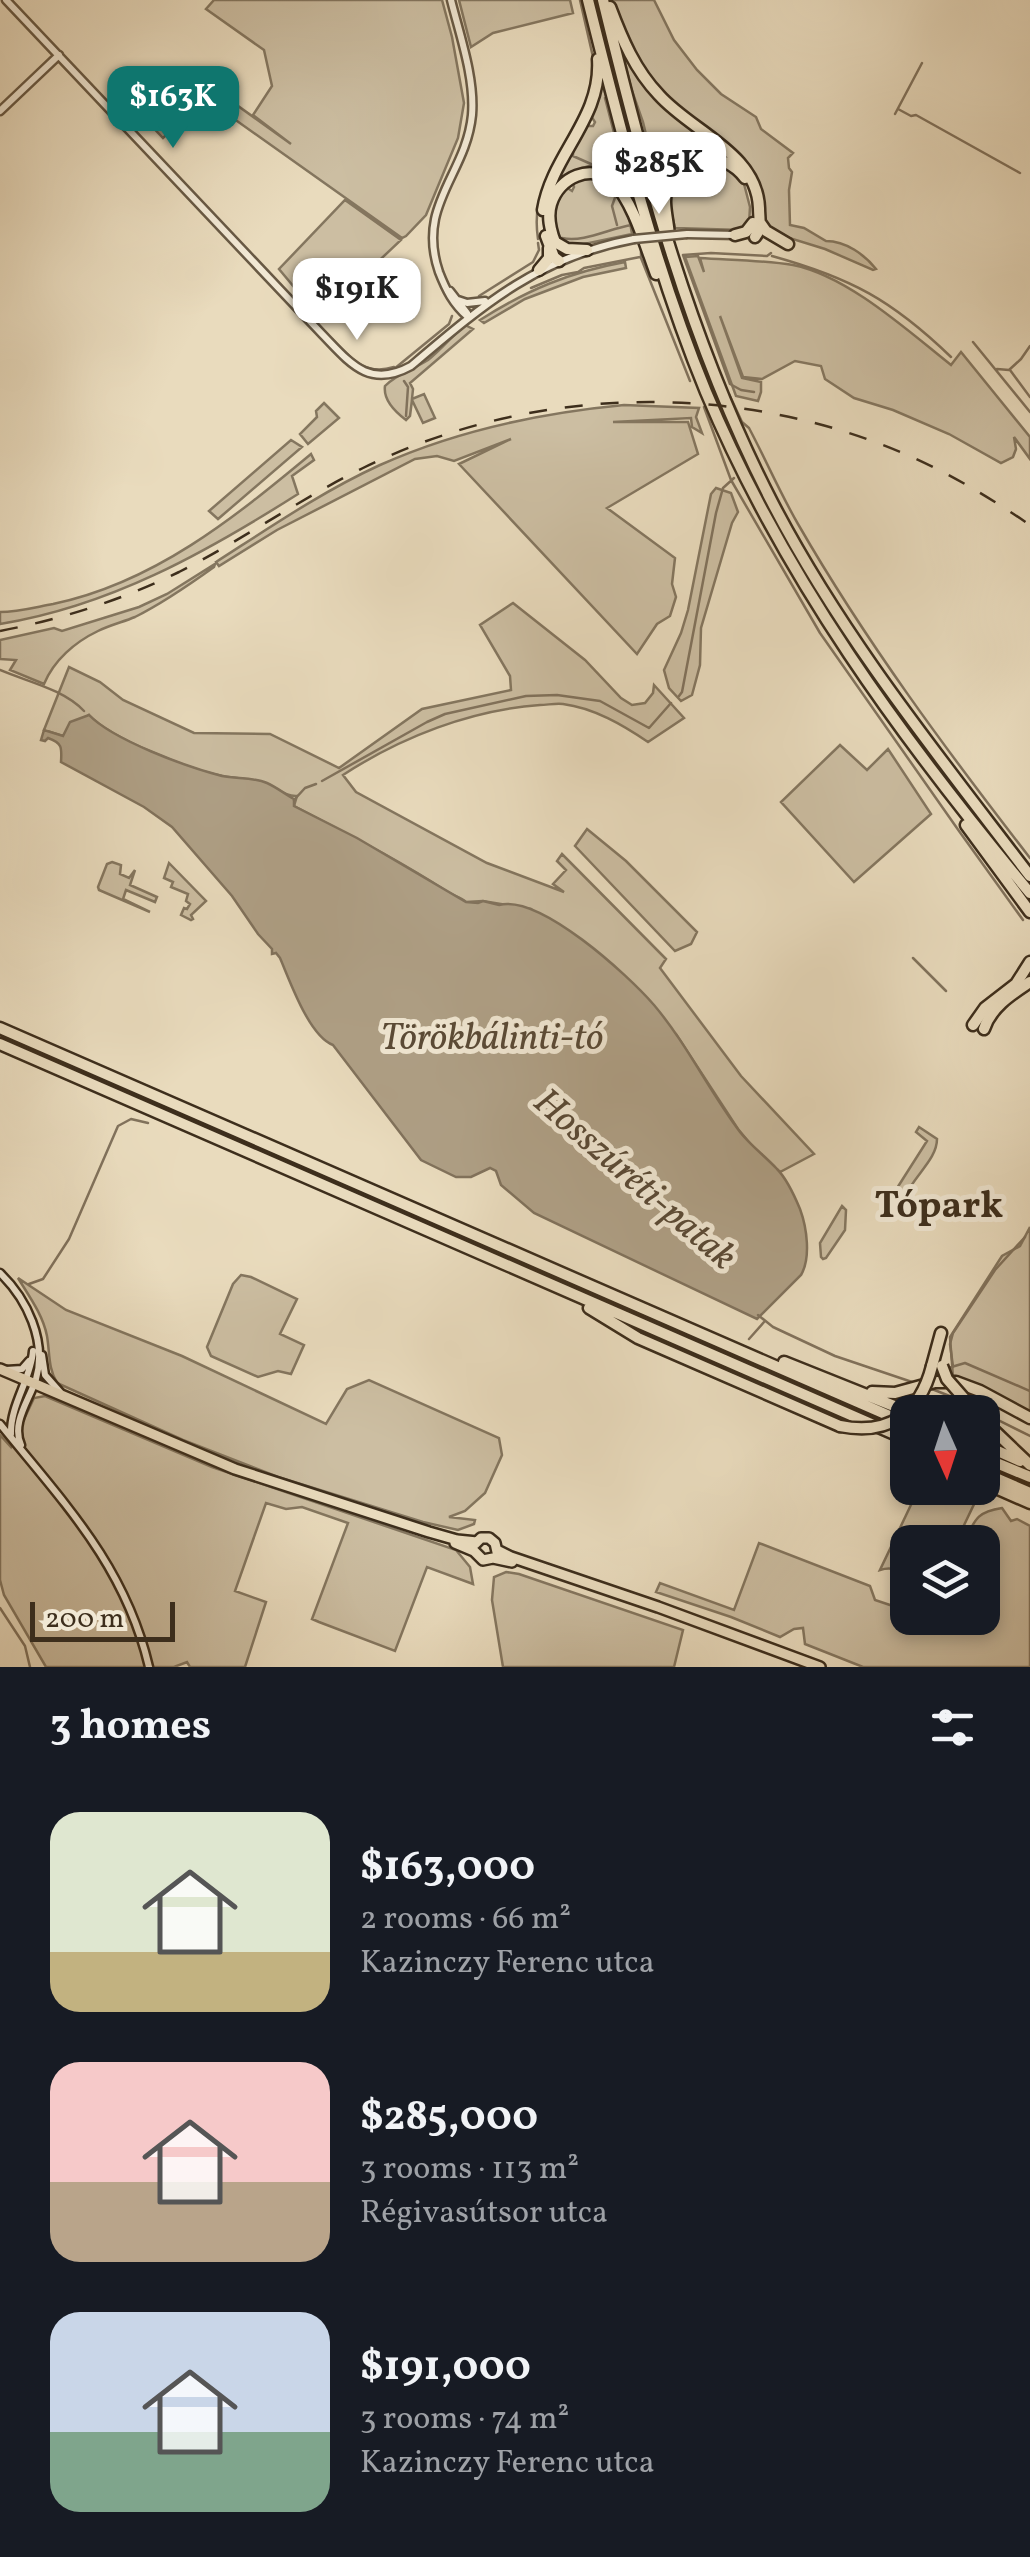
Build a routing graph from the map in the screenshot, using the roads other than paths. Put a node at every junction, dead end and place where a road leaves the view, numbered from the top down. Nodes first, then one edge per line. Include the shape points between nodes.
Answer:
1 (6, 0) edge
2 (451, 0) edge
3 (605, 0) edge
4 (588, 1) edge
5 (59, 56) junction
6 (0, 111) edge
7 (756, 221) junction
8 (735, 235) junction
9 (755, 237) joint
10 (552, 244) junction
11 (788, 244) dead end
12 (587, 250) junction
13 (670, 252) junction
14 (559, 262) junction
15 (538, 270) junction
16 (491, 300) junction
17 (458, 304) junction
18 (675, 310) junction
19 (468, 317) junction
20 (456, 328) junction
21 (921, 758) junction
22 (1030, 876) edge
23 (1030, 893) edge
24 (1030, 912) edge
25 (1030, 962) edge
26 (1030, 982) edge
27 (0, 1028) edge
28 (0, 1044) edge
29 (0, 1273) edge
30 (544, 1283) junction
31 (35, 1330) junction
32 (941, 1333) dead end
33 (703, 1334) junction
34 (33, 1350) junction
35 (937, 1366) junction
36 (2, 1369) edge
37 (30, 1382) junction
38 (842, 1385) junction
39 (50, 1390) junction
40 (961, 1395) edge
41 (66, 1396) junction
42 (28, 1400) junction
43 (890, 1405) edge
44 (890, 1416) edge
45 (1030, 1418) edge
46 (0, 1424) edge
47 (890, 1434) edge
48 (1000, 1436) edge
49 (13, 1440) junction
50 (24, 1451) junction
51 (1000, 1452) edge
52 (1000, 1465) edge
53 (1030, 1465) edge
54 (1030, 1478) edge
55 (1000, 1480) edge
56 (1000, 1490) edge
57 (1030, 1493) edge
58 (1030, 1503) edge
59 (476, 1547) junction
60 (495, 1554) junction
61 (149, 1667) edge
62 (820, 1667) edge

1 - 5 street
2 - 17 street via 472,111 433,227 435,260
3 - 7 highway via 658,95 748,170 758,193
3 - 13 highway
4 - 10 highway via 598,81 546,197 542,218
4 - 18 highway
5 - 6 street
5 - 20 street via 362,371 399,372
7 - 8 highway
7 - 9 highway
7 - 11 highway
7 - 13 highway via 740,172 719,158 695,159 675,172 666,190
8 - 9 street
8 - 12 street, bridge via 634,239
10 - 12 highway
10 - 14 highway
10 - 15 highway
10 - 18 highway via 549,217 558,189 578,174 606,178 624,197
12 - 14 street
13 - 22 highway via 722,396 803,558 908,716
14 - 15 street
15 - 16 street
16 - 17 street
16 - 19 street
17 - 19 street
17 - 20 street
18 - 21 highway via 727,439 777,538
19 - 20 street
21 - 23 highway
21 - 24 highway
25 - 26 highway via 1016,984 985,1008 979,1027
27 - 33 highway
28 - 30 highway
29 - 31 street
30 - 35 highway, bridge via 638,1338 840,1426 870,1429 892,1422 917,1402
30 - 47 highway
31 - 34 street
31 - 37 street via 39,1355
31 - 41 street via 45,1375
32 - 35 highway
33 - 38 highway
33 - 44 highway
34 - 36 street via 22,1369
34 - 37 street
35 - 40 highway, bridge
36 - 37 main road
37 - 39 main road
37 - 42 street
37 - 49 street via 11,1424
38 - 43 highway
38 - 45 highway, bridge via 884,1394 947,1380
39 - 41 main road
39 - 42 street
41 - 59 main road via 236,1469
42 - 50 street via 16,1430
46 - 49 street
48 - 53 highway
49 - 50 street
50 - 61 street via 100,1551
51 - 53 highway
52 - 54 highway
55 - 57 highway
56 - 58 highway
59 - 60 main road via 483,1560
59 - 60 main road via 489,1538
60 - 62 main road

